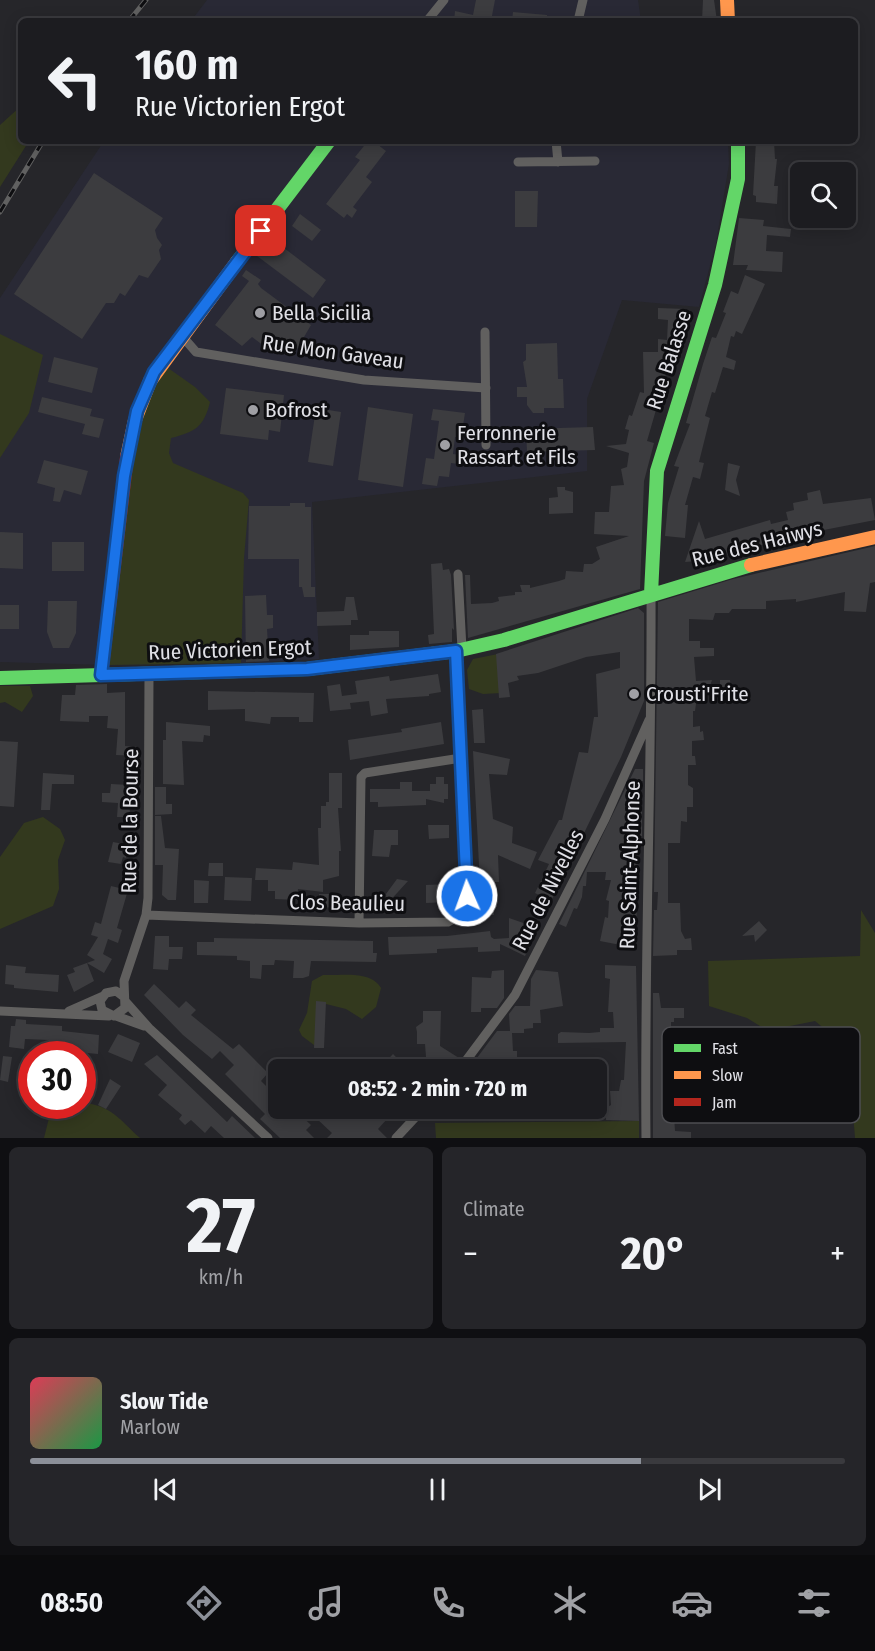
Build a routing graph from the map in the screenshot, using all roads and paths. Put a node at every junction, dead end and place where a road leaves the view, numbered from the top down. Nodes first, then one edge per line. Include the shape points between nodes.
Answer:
1 (444, 0) edge
2 (583, 0) edge
3 (727, 0) edge
4 (429, 18) edge
5 (579, 18) edge
6 (728, 18) edge
7 (327, 144) edge
8 (556, 144) edge
9 (738, 144) edge
10 (595, 161) dead end
11 (518, 162) dead end
12 (558, 162) junction
13 (485, 332) dead end
14 (182, 336) junction
15 (486, 388) junction
16 (486, 445) dead end
17 (875, 537) edge
18 (458, 574) dead end
19 (651, 594) junction
20 (459, 650) junction
21 (101, 675) junction
22 (149, 675) junction
23 (0, 678) edge
24 (651, 715) junction
25 (461, 758) junction
26 (146, 915) junction
27 (359, 922) junction
28 (128, 963) junction
29 (104, 994) junction
30 (124, 999) junction
31 (0, 1011) edge
32 (64, 1013) junction
33 (112, 1016) junction
34 (149, 1028) junction
35 (467, 1059) edge
36 (414, 1119) edge
37 (268, 1138) edge
38 (396, 1138) edge
39 (646, 1138) edge

1 - 4 street
2 - 5 street
3 - 6 street
7 - 14 street
8 - 12 street
9 - 19 street, Rue Balasse via 738,179 715,285 657,471
10 - 12 street
11 - 12 street
13 - 15 street
14 - 15 street, Rue Mon Gaveau via 196,352 407,385
14 - 21 street via 149,382 133,425
15 - 16 street
17 - 19 street, Rue des Haiwys via 777,558
18 - 20 street
19 - 20 street, Rue Victorien Ergot
19 - 24 street, Rue Saint-Alphonse
20 - 22 street, Rue Victorien Ergot via 307,669
20 - 25 street, Clos Beaulieu
21 - 22 street, Rue Victorien Ergot
21 - 23 street, Rue Victorien Ergot
22 - 26 street, Rue de la Bourse
24 - 35 street, Rue de Nivelles via 605,819 515,995
24 - 39 street, Rue Saint-Alphonse via 645,952
25 - 27 street via 365,773 361,777
25 - 27 street, Clos Beaulieu via 467,896 461,915 448,922
26 - 27 street, Clos Beaulieu
26 - 28 street, Rue de la Bourse
28 - 29 street, Rue de la Bourse
28 - 30 street, Rue de la Bourse
29 - 30 street via 116,991
29 - 32 street
29 - 33 street via 100,1006
30 - 33 street via 125,1008
30 - 34 street
31 - 32 street
32 - 33 street
33 - 34 street
34 - 37 street
36 - 38 street

